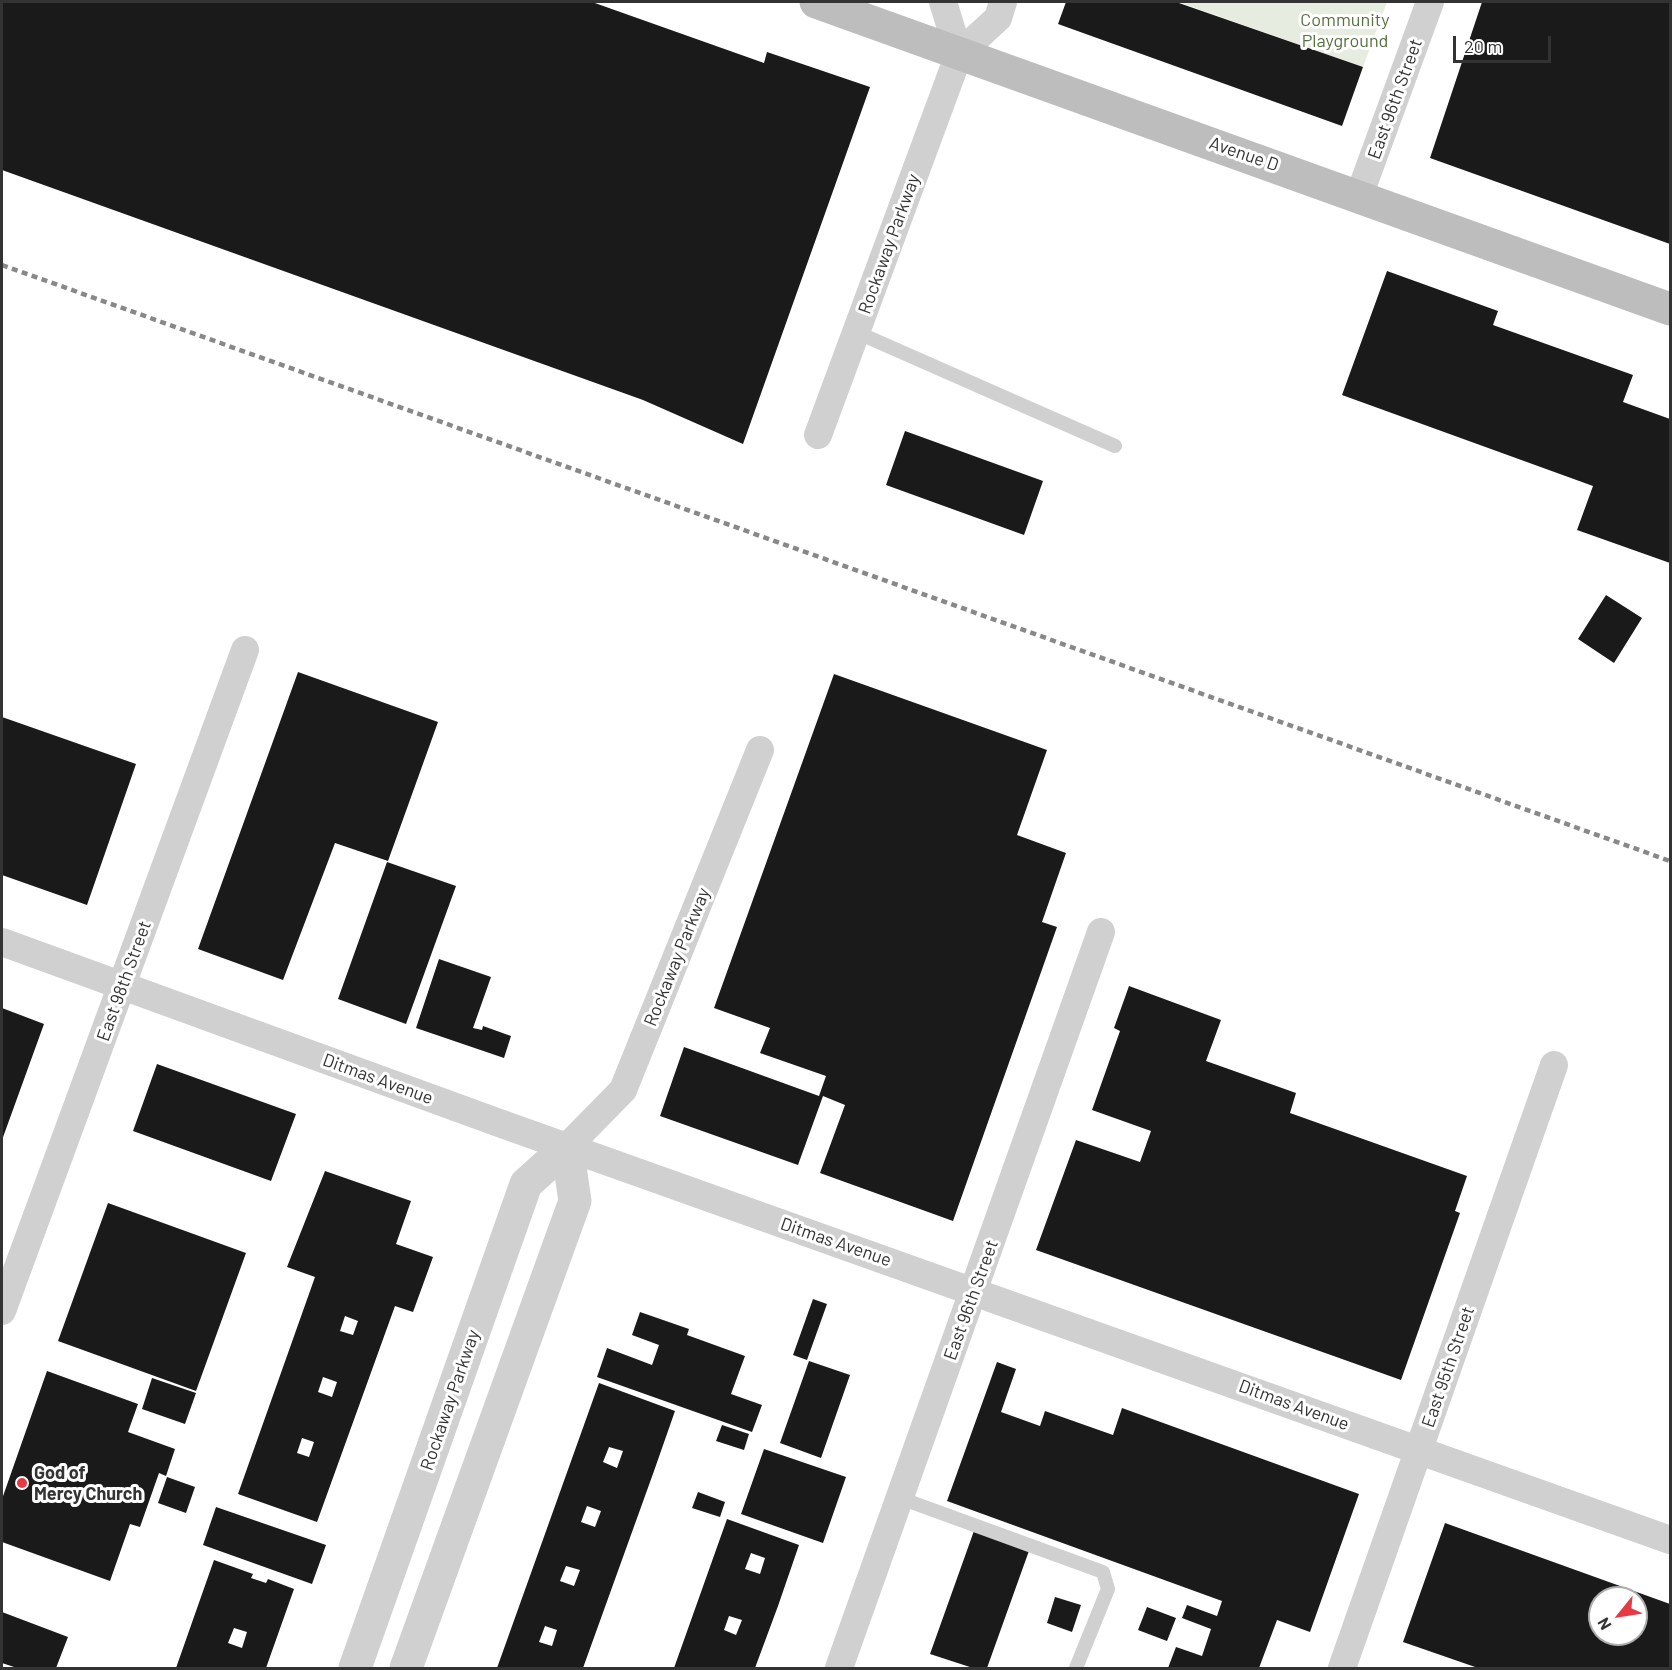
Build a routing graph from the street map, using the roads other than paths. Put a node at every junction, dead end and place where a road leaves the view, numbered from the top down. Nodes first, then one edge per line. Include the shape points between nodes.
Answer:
1 (816, 2) edge
2 (943, 2) edge
3 (1004, 2) edge
4 (1430, 2) edge
5 (959, 54) junction
6 (1359, 196) junction
7 (1671, 309) edge
8 (856, 333) junction
9 (818, 435) dead end
10 (1115, 446) dead end
11 (245, 650) dead end
12 (760, 750) dead end
13 (1101, 932) dead end
14 (2, 942) edge
15 (121, 987) junction
16 (1554, 1065) dead end
17 (567, 1147) junction
18 (974, 1291) junction
19 (2, 1311) edge
20 (1419, 1449) junction
21 (900, 1498) junction
22 (1671, 1539) edge
23 (356, 1668) edge
24 (406, 1668) edge
25 (839, 1668) edge
26 (1076, 1668) edge
27 (1342, 1668) edge

1 - 5 main road, Avenue D
2 - 5 street
3 - 5 street, Rockaway Parkway via 998,18
4 - 6 street, East 96th Street
5 - 6 main road, Avenue D
5 - 8 street, Rockaway Parkway
6 - 7 main road, Avenue D
8 - 9 street, Rockaway Parkway
8 - 10 lane
11 - 15 street, East 98th Street
12 - 17 street, Rockaway Parkway via 623,1090
13 - 18 street, East 96th Street
14 - 15 street, Ditmas Avenue
15 - 17 street, Ditmas Avenue
15 - 19 street, East 98th Street
16 - 20 street, East 95th Street
17 - 18 street, Ditmas Avenue
17 - 23 street, Rockaway Parkway via 526,1184
17 - 24 street via 575,1201
18 - 20 street, Ditmas Avenue
18 - 21 street, East 96th Street
20 - 22 street, Ditmas Avenue
20 - 27 street, East 95th Street
21 - 25 street, East 96th Street
21 - 26 lane via 1103,1572 1108,1588

